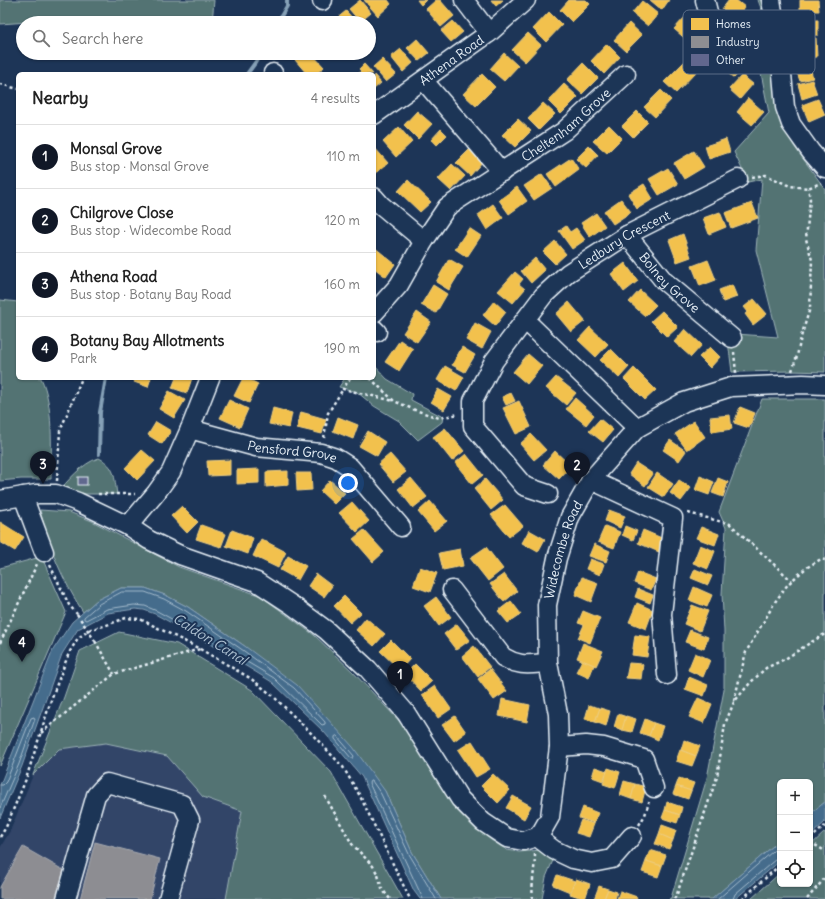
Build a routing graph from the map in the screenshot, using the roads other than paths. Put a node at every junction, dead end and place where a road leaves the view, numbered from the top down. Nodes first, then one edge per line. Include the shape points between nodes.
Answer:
1 (464, 0) edge
2 (526, 0) edge
3 (705, 0) edge
4 (771, 0) edge
5 (708, 10) edge
6 (773, 10) edge
7 (489, 33) junction
8 (782, 74) edge
9 (424, 81) junction
10 (624, 82) dead end
11 (376, 113) edge
12 (825, 168) edge
13 (502, 172) junction
14 (730, 178) road end
15 (376, 205) edge
16 (627, 235) junction
17 (424, 241) junction
18 (376, 311) edge
19 (525, 320) junction
20 (732, 338) road end
21 (209, 380) edge
22 (825, 385) edge
23 (637, 428) junction
24 (190, 429) junction
25 (591, 480) junction
26 (538, 495) dead end
27 (22, 496) junction
28 (0, 500) edge
29 (393, 525) dead end
30 (128, 526) junction
31 (44, 552) road end
32 (460, 594) dead end
33 (548, 663) junction
34 (662, 667) dead end
35 (559, 747) junction
36 (654, 788) road end
37 (632, 836) road end
38 (535, 837) junction
39 (66, 899) edge
40 (168, 899) edge

1 - 7 street
2 - 7 street, Athena Road
3 - 5 street
4 - 6 street
7 - 9 street, Athena Road
8 - 12 street via 785,107 791,124
9 - 11 street, Athena Road
9 - 13 street
10 - 13 street, Cheltenham Grove via 564,131
13 - 17 street, Cheltenham Grove via 447,207
14 - 16 street, Ledbury Crescent
15 - 17 street
16 - 19 street, Ledbury Crescent via 568,273 543,296
16 - 20 street, Bolney Grove via 664,281 723,322
17 - 18 street, Cheltenham Grove via 399,285
19 - 23 street
19 - 26 street, Ledbury Crescent via 494,360 473,401 473,426 524,486
21 - 24 street
22 - 23 street, Widecombe Road via 731,387 684,402
23 - 25 street, Widecombe Road
24 - 29 street, Pensford Grove via 256,447 321,453 336,458 350,467
24 - 30 street via 171,472
25 - 33 street, Widecombe Road via 570,517 557,558 547,605
25 - 34 street via 680,515 662,614
27 - 28 street
27 - 30 street via 56,494
27 - 31 street
30 - 38 street via 180,555 257,582 326,630 368,670 406,713 460,799 483,822 507,838 522,840
32 - 33 street via 503,657 522,664
33 - 35 street, Widecombe Road via 558,714
35 - 36 street via 604,747 648,757
35 - 38 street, Widecombe Road via 550,817
37 - 38 street via 617,863 573,860
39 - 40 street via 96,795 107,783 182,804 190,820

